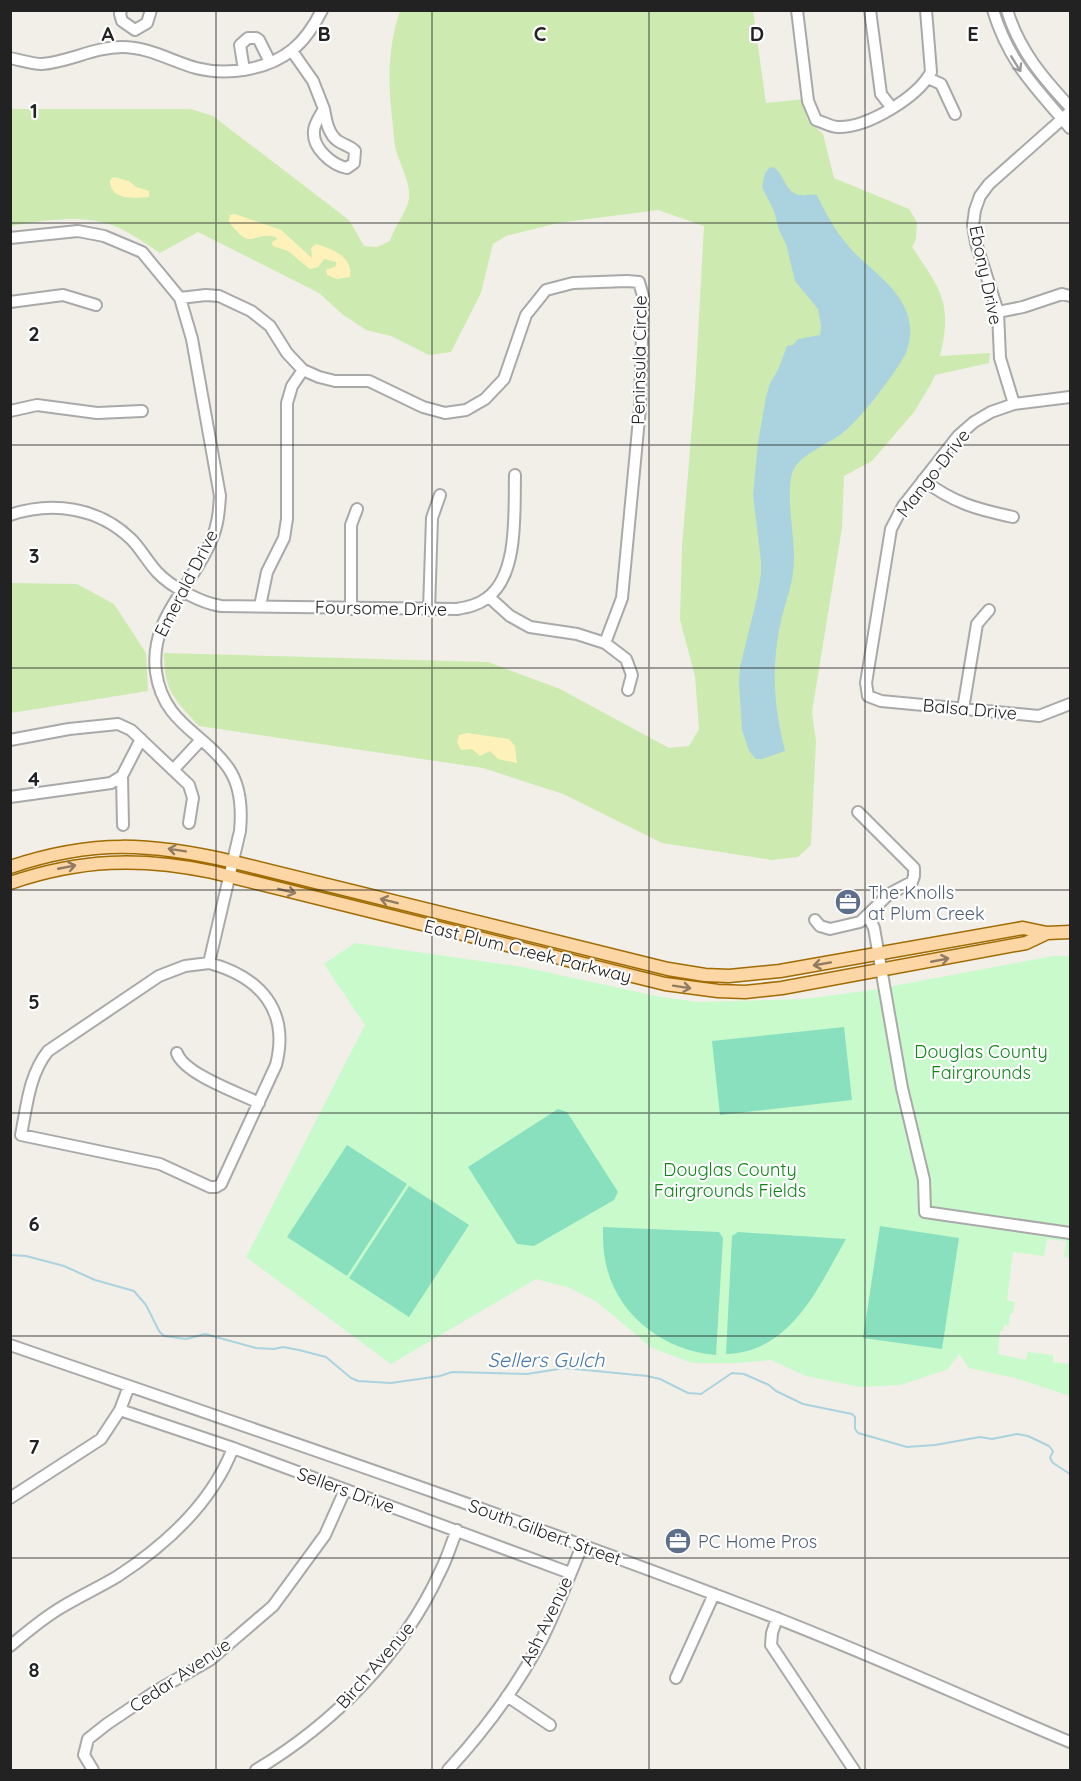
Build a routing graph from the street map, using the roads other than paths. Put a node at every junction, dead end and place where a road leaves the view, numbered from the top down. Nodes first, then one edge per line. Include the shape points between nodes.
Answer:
1 (121, 10) edge
2 (151, 10) edge
3 (322, 10) edge
4 (797, 10) edge
5 (870, 10) edge
6 (926, 10) edge
7 (993, 10) edge
8 (1007, 10) edge
9 (135, 30) junction
10 (136, 48) junction
11 (292, 51) junction
12 (10, 58) edge
13 (270, 62) junction
14 (244, 70) junction
15 (928, 78) junction
16 (1071, 107) edge
17 (892, 108) junction
18 (324, 110) junction
19 (955, 114) dead end
20 (1067, 116) edge
21 (1071, 128) edge
22 (10, 237) edge
23 (1071, 296) edge
24 (180, 298) junction
25 (10, 302) edge
26 (96, 305) dead end
27 (998, 312) junction
28 (303, 370) junction
29 (1071, 397) edge
30 (1014, 404) junction
31 (10, 411) edge
32 (142, 411) dead end
33 (516, 475) dead end
34 (923, 480) junction
35 (440, 495) dead end
36 (357, 509) dead end
37 (10, 515) edge
38 (1013, 518) dead end
39 (183, 590) junction
40 (489, 597) junction
41 (260, 606) junction
42 (351, 609) junction
43 (429, 610) junction
44 (989, 610) dead end
45 (604, 643) junction
46 (628, 690) dead end
47 (868, 696) joint
48 (1071, 704) edge
49 (963, 709) junction
50 (141, 739) junction
51 (10, 740) edge
52 (200, 741) junction
53 (173, 770) junction
54 (122, 777) junction
55 (10, 797) edge
56 (858, 812) dead end
57 (189, 823) dead end
58 (123, 825) dead end
59 (234, 862) junction
60 (10, 867) edge
61 (231, 877) junction
62 (10, 883) edge
63 (868, 916) junction
64 (815, 920) dead end
65 (1071, 932) edge
66 (1047, 933) junction
67 (879, 954) junction
68 (209, 963) junction
69 (882, 970) junction
70 (177, 1053) dead end
71 (259, 1103) junction
72 (16, 1134) edge
73 (1071, 1233) edge
74 (10, 1345) edge
75 (129, 1386) junction
76 (120, 1410) junction
77 (233, 1448) junction
78 (345, 1490) junction
79 (10, 1498) edge
80 (457, 1530) junction
81 (582, 1546) junction
82 (570, 1573) junction
83 (714, 1594) junction
84 (777, 1618) junction
85 (10, 1646) edge
86 (676, 1678) dead end
87 (507, 1696) junction
88 (550, 1725) dead end
89 (1071, 1742) edge
90 (270, 1767) edge
91 (93, 1770) edge
92 (256, 1770) edge
93 (448, 1770) edge
94 (854, 1770) edge

1 - 9 street via 122,21
2 - 9 street via 147,23
3 - 11 street
4 - 17 street via 808,101 816,120 837,127 859,125
5 - 17 street via 881,94
6 - 15 street via 931,72
7 -> 20 street via 1016,63 1041,96
8 - 16 street via 1027,56
9 - 10 street
10 - 12 street via 109,48 41,64
10 - 14 street via 198,68
11 - 13 street
11 - 18 street via 313,81
13 - 14 street
13 - 14 street via 259,40 248,38 240,45
15 - 17 street via 916,92
15 - 19 street via 941,84
18 - 18 street via 314,128 315,141 324,154 347,168 354,163 355,151 332,135
20 - 21 street
20 - 27 street, Ebony Drive via 989,184 975,210 976,243
22 - 24 street, Emerald Drive via 78,231 104,236 142,252
23 - 27 street via 1062,294
24 - 28 street, Peninsula Circle via 219,296 251,311 270,326
24 - 39 street, Emerald Drive via 192,339 220,496 212,539
25 - 26 street via 63,294
27 - 30 street, Ebony Drive via 1000,358
28 - 41 street via 287,403 284,538 267,572
28 - 45 street, Peninsula Circle via 335,381 369,381 423,407 446,413 466,410 485,399 504,379 526,315 546,290 573,282 639,282 643,296 640,408 622,598
29 - 30 street, Mango Drive
30 - 34 street, Mango Drive via 974,422
31 - 32 street via 37,405 110,414
33 - 40 street via 507,571
34 - 38 street via 967,506
34 - 47 street, Mango Drive via 891,530 866,683
35 - 43 street via 432,518
36 - 42 street via 351,525
37 - 39 street, Foursome Drive via 49,507 94,515 120,530 158,574
39 - 41 street, Foursome Drive via 221,606
39 - 52 street, Emerald Drive via 154,646 156,674 176,718
40 - 43 street, Foursome Drive via 457,609
40 - 45 street via 530,627 577,634
41 - 42 street, Foursome Drive
42 - 43 street, Foursome Drive
44 - 49 street via 977,624
45 - 46 street via 626,659 632,675
47 - 49 street, Balsa Drive via 881,701
48 - 49 street, Balsa Drive via 1039,716
50 - 51 street via 118,724
50 - 53 street
50 - 54 street
52 - 53 street
52 - 59 street, Emerald Drive via 230,770 239,795 242,814
53 - 57 street via 189,785 193,798
54 - 55 street via 111,783
54 - 58 street
56 - 63 street via 914,868 912,882 889,894
59 -> 60 main road, East Plum Creek Parkway via 176,850 120,846 68,851
59 - 61 street, Emerald Drive
67 -> 59 main road, East Plum Creek Parkway via 753,974 687,972
62 -> 61 main road, East Plum Creek Parkway via 70,866 120,862 173,865
61 - 68 street, Emerald Drive
61 -> 69 main road, East Plum Creek Parkway via 685,988 753,991
63 - 64 street via 860,922 830,929
63 - 67 street
65 - 66 main road, East Plum Creek Parkway
66 - 67 main road, East Plum Creek Parkway via 1023,928
69 -> 66 main road, East Plum Creek Parkway via 1026,943
67 - 69 street
68 - 71 street via 254,983 278,1024 280,1051
68 - 72 street via 185,966 159,976 48,1051 32,1080
69 - 73 street via 902,1088 922,1173 926,1212
70 - 71 street via 194,1071
71 - 72 street via 221,1184 216,1187 160,1164
74 - 75 street, South Gilbert Street
75 - 76 street
75 - 81 street, South Gilbert Street
76 - 77 street, Sellers Drive
76 - 79 street via 101,1439
77 - 78 street, Sellers Drive
77 - 85 street via 225,1470 192,1515 167,1540 118,1575 61,1607
78 - 80 street, Sellers Drive
78 - 91 street, Cedar Avenue via 324,1535 273,1606 210,1660 156,1691 88,1739 84,1755
80 - 82 street, Sellers Drive
80 - 90 street, Birch Avenue via 440,1572 393,1650 354,1693
81 - 82 street, Ash Avenue
81 - 83 street, South Gilbert Street
82 - 87 street, Ash Avenue via 541,1640
83 - 84 street, South Gilbert Street
83 - 86 street
84 - 89 street, South Gilbert Street
84 - 94 street via 771,1645
87 - 88 street
87 - 93 street, Ash Avenue via 477,1739
90 - 92 street, Birch Avenue

